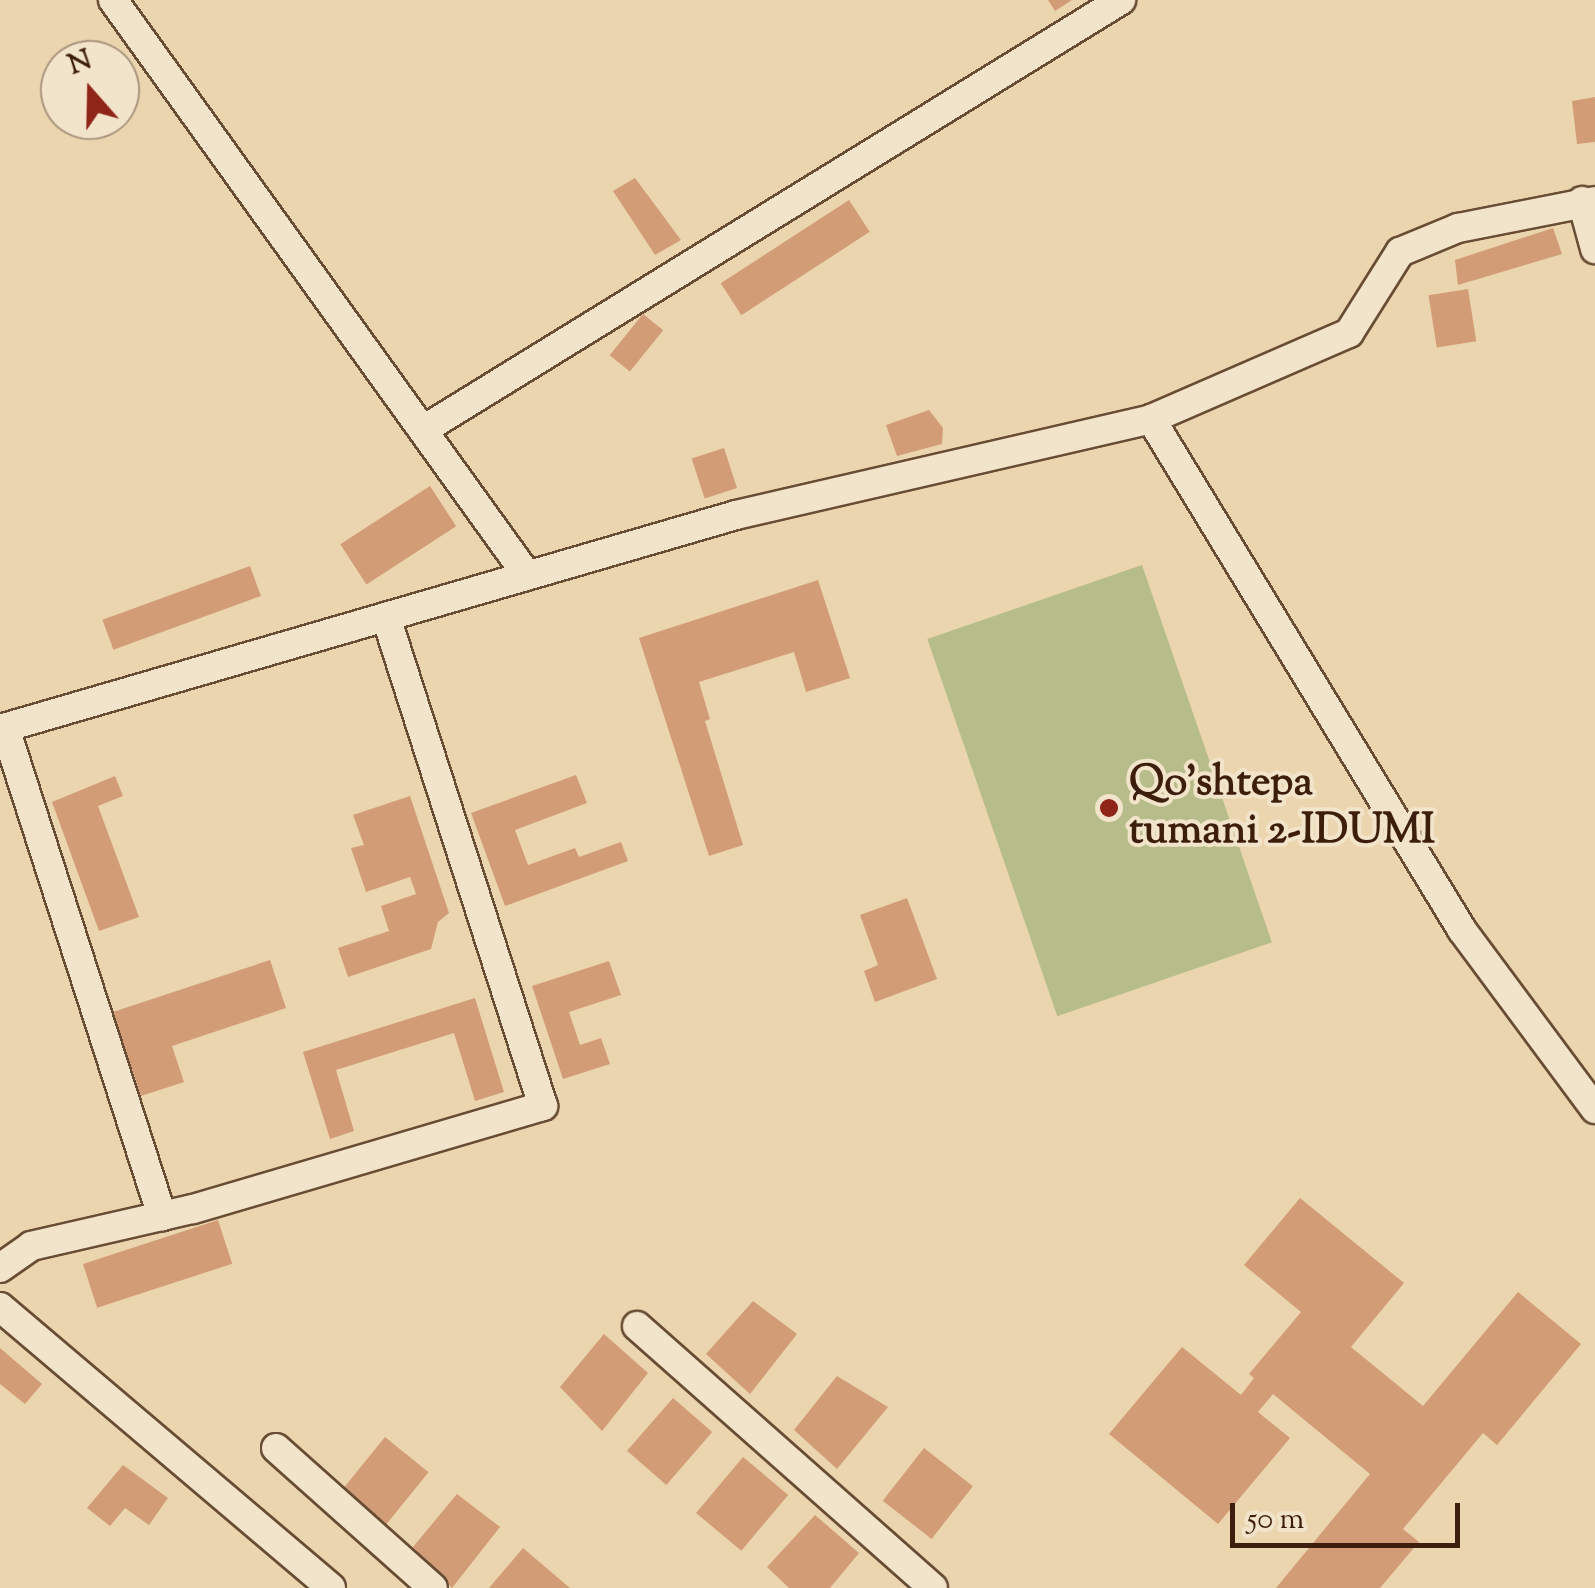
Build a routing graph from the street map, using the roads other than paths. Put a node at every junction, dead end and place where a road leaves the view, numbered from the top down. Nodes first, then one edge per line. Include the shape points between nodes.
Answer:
1 (113, 0) edge
2 (1122, 0) edge
3 (1588, 201) edge
4 (1595, 249) edge
5 (1151, 420) junction
6 (423, 430) junction
7 (527, 576) junction
8 (386, 616) junction
9 (3, 729) edge
10 (1595, 1109) edge
11 (162, 1216) junction
12 (0, 1268) edge
13 (0, 1306) edge
14 (638, 1326) dead end
15 (276, 1448) dead end
16 (331, 1588) edge
17 (434, 1588) edge
18 (934, 1588) edge

1 - 6 street
2 - 6 street
3 - 4 street
3 - 5 street via 1458,228 1400,252 1349,333
5 - 7 street via 736,515
5 - 10 street via 1462,930
6 - 7 street
7 - 8 street
8 - 9 street
8 - 11 street via 543,1106
9 - 11 street
11 - 12 street via 31,1246
13 - 16 street
14 - 18 street
15 - 17 street

